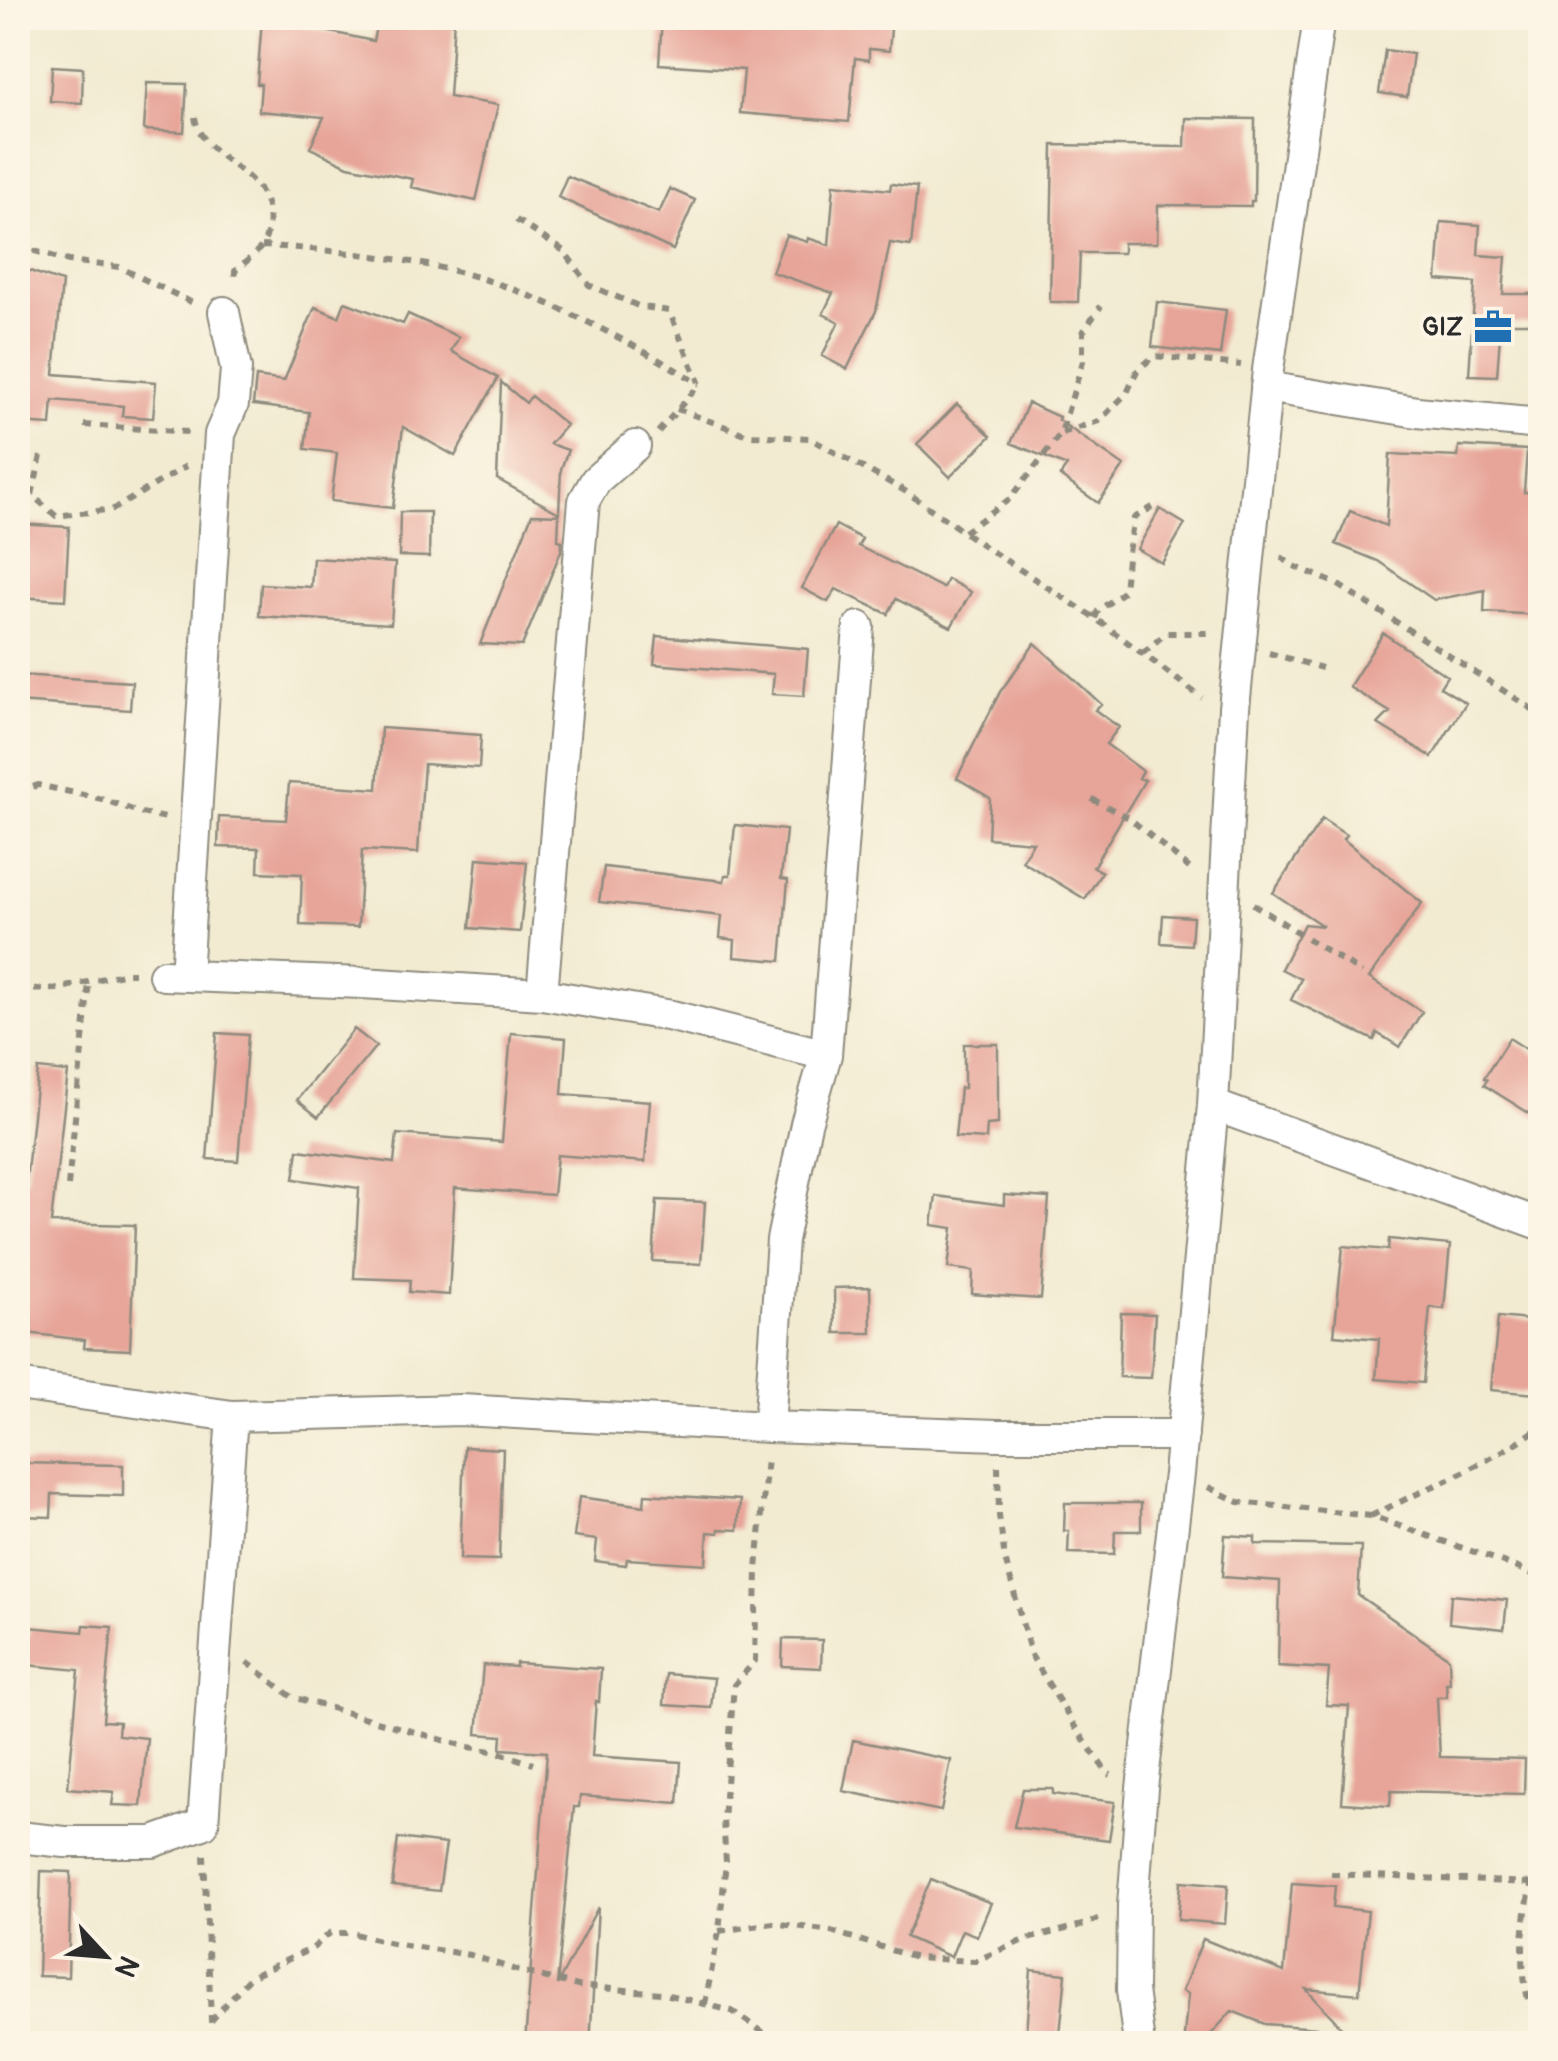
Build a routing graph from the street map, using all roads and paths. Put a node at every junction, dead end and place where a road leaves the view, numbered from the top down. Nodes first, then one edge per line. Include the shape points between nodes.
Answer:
1 (1318, 18) edge
2 (194, 117) dead end
3 (516, 220) dead end
4 (18, 246) edge
5 (262, 246) junction
6 (1101, 306) dead end
7 (224, 312) junction
8 (1267, 378) junction
9 (700, 384) junction
10 (677, 409) junction
11 (84, 424) dead end
12 (1540, 424) edge
13 (1061, 433) junction
14 (220, 438) junction
15 (635, 446) joint
16 (41, 456) dead end
17 (1156, 504) dead end
18 (964, 532) junction
19 (1251, 536) junction
20 (1095, 618) junction
21 (859, 627) dead end
22 (1540, 714) edge
23 (1233, 721) junction
24 (18, 792) edge
25 (196, 816) junction
26 (175, 975) junction
27 (88, 982) junction
28 (18, 990) edge
29 (542, 994) junction
30 (826, 1055) junction
31 (1214, 1105) junction
32 (68, 1186) dead end
33 (1540, 1224) edge
34 (18, 1385) edge
35 (232, 1416) junction
36 (770, 1427) junction
37 (1540, 1427) edge
38 (998, 1435) junction
39 (1182, 1436) junction
40 (1179, 1474) junction
41 (1370, 1516) junction
42 (1540, 1577) edge
43 (218, 1620) junction
44 (533, 1764) dead end
45 (1142, 1788) junction
46 (203, 1824) junction
47 (18, 1837) edge
48 (1540, 1849) edge
49 (1331, 1874) dead end
50 (1530, 1887) junction
51 (1133, 1905) junction
52 (720, 1931) junction
53 (705, 2004) junction
54 (212, 2021) junction
55 (1540, 2026) edge
56 (212, 2044) edge
57 (780, 2044) edge
58 (1139, 2044) edge

1 - 8 street
2 - 5 path via 219,156 257,186 268,211
3 - 9 path via 564,251 589,285 669,311
4 - 7 path via 119,267 206,310
5 - 7 path via 235,271 234,300
5 - 9 path via 474,276 550,306
6 - 13 path via 1083,332 1083,362
7 - 14 street via 236,370
8 - 12 street via 1416,412
8 - 13 path via 1224,363 1154,356 1099,421
8 - 19 street
9 - 10 path
10 - 15 path
10 - 18 path via 748,435 809,438
11 - 14 path
13 - 18 path via 1010,498
14 - 16 path via 114,509 56,516 32,494
14 - 25 street
15 - 29 street via 596,480 584,501
17 - 20 path via 1134,518 1124,591
18 - 20 path
19 - 22 path
19 - 23 street
20 - 23 path
21 - 30 street
23 - 31 street
24 - 25 path via 38,785 166,818
25 - 26 street
26 - 27 path via 126,973
26 - 29 street
27 - 28 path
27 - 32 path
29 - 30 street via 672,1016
30 - 36 street via 782,1240
31 - 33 street
31 - 39 street
34 - 35 street
35 - 36 street via 461,1410
35 - 43 street
36 - 38 street
36 - 52 path via 755,1661 734,1686
37 - 41 path via 1455,1478
38 - 39 street
38 - 45 path via 1005,1559 1031,1655 1107,1773
39 - 40 street
40 - 41 path via 1240,1502
40 - 45 street
41 - 42 path
43 - 44 path via 248,1664 292,1697
43 - 46 street
45 - 51 street
46 - 47 street via 153,1842
46 - 54 path
48 - 50 path
49 - 50 path
50 - 55 path via 1522,1942 1526,1993
51 - 52 path via 976,1960 916,1958 832,1931 774,1922
51 - 58 street
52 - 53 path
53 - 54 path via 578,1986 470,1955 330,1933 250,1977
53 - 57 path via 732,2011
54 - 56 path

